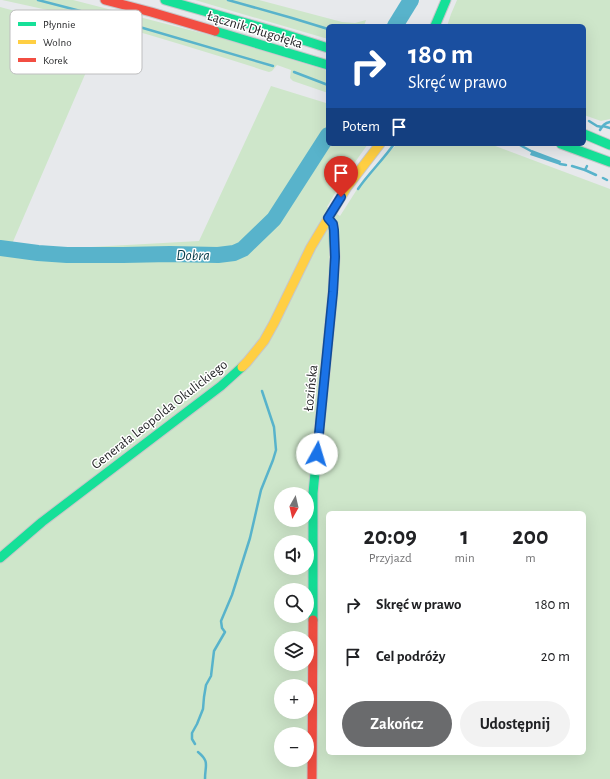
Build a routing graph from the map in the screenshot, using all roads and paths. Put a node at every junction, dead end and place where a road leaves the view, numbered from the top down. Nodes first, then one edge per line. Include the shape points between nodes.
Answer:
1 (105, 0) edge
2 (165, 0) edge
3 (446, 0) edge
4 (436, 24) edge
5 (326, 47) edge
6 (326, 65) edge
7 (586, 135) edge
8 (610, 145) edge
9 (378, 146) edge
10 (566, 146) edge
11 (610, 162) edge
12 (328, 218) junction
13 (0, 558) edge
14 (312, 779) edge

1 - 6 street, Łącznik Długołęka
2 - 5 street, Łącznik Długołęka
3 - 4 street
7 - 8 street
9 - 12 street, Generała Leopolda Okulickiego via 347,187
10 - 11 street
12 - 13 street, Generała Leopolda Okulickiego via 264,341 247,362 221,386 42,522
12 - 14 street, Łozińska via 333,224 335,257 313,493

